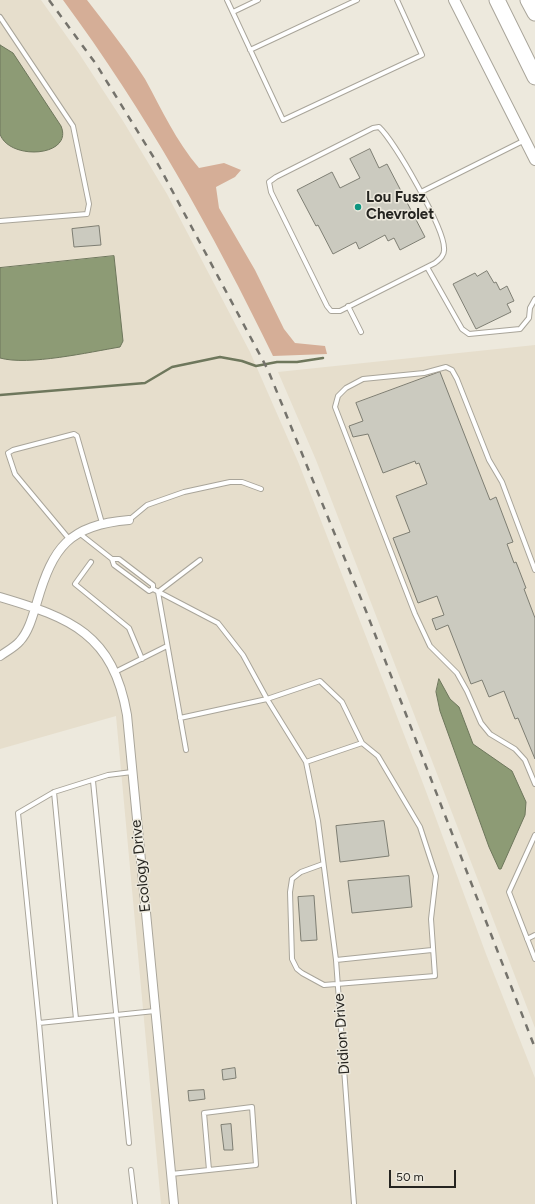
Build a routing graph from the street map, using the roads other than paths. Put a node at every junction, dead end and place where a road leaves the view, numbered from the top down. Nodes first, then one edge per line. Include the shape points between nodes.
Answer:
1 (227, 0) edge
2 (258, 0) edge
3 (357, 0) edge
4 (397, 0) edge
5 (454, 0) edge
6 (497, 0) edge
7 (528, 0) edge
8 (233, 12) junction
9 (535, 13) edge
10 (0, 17) edge
11 (250, 50) junction
12 (535, 77) edge
13 (525, 140) junction
14 (535, 160) edge
15 (421, 192) junction
16 (0, 221) edge
17 (427, 267) junction
18 (535, 299) edge
19 (348, 306) junction
20 (361, 332) dead end
21 (261, 489) dead end
22 (129, 520) joint
23 (102, 523) junction
24 (79, 532) junction
25 (70, 540) junction
26 (112, 559) junction
27 (200, 560) dead end
28 (92, 562) dead end
29 (535, 570) edge
30 (153, 590) junction
31 (158, 592) junction
32 (0, 597) edge
33 (36, 607) junction
34 (168, 646) junction
35 (0, 656) edge
36 (142, 658) junction
37 (115, 672) junction
38 (266, 699) junction
39 (180, 718) junction
40 (362, 743) junction
41 (186, 750) dead end
42 (306, 762) junction
43 (132, 772) junction
44 (92, 780) junction
45 (535, 784) edge
46 (54, 792) junction
47 (535, 835) edge
48 (323, 864) junction
49 (535, 936) edge
50 (527, 938) junction
51 (432, 950) junction
52 (535, 959) edge
53 (336, 960) junction
54 (338, 985) junction
55 (155, 1011) junction
56 (116, 1015) junction
57 (76, 1019) junction
58 (39, 1023) junction
59 (129, 1143) dead end
60 (132, 1170) dead end
61 (209, 1170) junction
62 (171, 1174) junction
63 (55, 1204) edge
64 (135, 1204) edge
65 (174, 1204) edge
66 (354, 1204) edge

1 - 8 lane
2 - 8 lane
3 - 11 lane
4 - 11 lane via 422,55 282,120
5 - 13 street
6 - 12 highway
7 - 9 highway
8 - 11 lane
10 - 16 lane via 73,126 89,204 86,214
13 - 14 street
13 - 15 lane
15 - 17 lane via 443,237 445,250 442,258
15 - 19 lane via 388,136 379,127 269,182 270,192 327,306 332,311
17 - 18 lane via 462,329 470,334 520,329 529,318 530,308
17 - 19 lane
19 - 20 lane
21 - 22 lane via 242,482 230,482 191,490 147,505
22 - 23 street
23 - 24 street
23 - 25 lane via 78,436 74,434 12,450 8,453 15,474
24 - 25 street
24 - 26 lane
25 - 33 street via 57,553 47,570
26 - 30 lane via 114,565 149,591
26 - 30 lane via 119,559 153,585
27 - 31 lane
28 - 36 lane via 75,584 129,628
29 - 45 lane via 502,482 489,460 452,370 446,367 424,373 363,380 346,388 338,396 335,407 415,614 430,646 457,673 480,722 490,734 515,749 525,760
30 - 31 lane
31 - 34 lane
31 - 38 lane via 218,622 244,655
32 - 33 street, Ecology Drive
33 - 35 street via 20,642
33 - 37 street, Ecology Drive via 56,615 84,632 107,657
34 - 36 lane
34 - 39 lane
36 - 37 lane
37 - 43 street, Ecology Drive via 127,715
38 - 39 lane
38 - 40 lane via 320,681 342,702
38 - 42 lane
39 - 41 lane
40 - 42 lane
40 - 51 lane via 378,756 420,827 436,876 431,919
42 - 48 lane, Didion Drive
43 - 44 lane
43 - 55 street, Ecology Drive
44 - 46 lane
44 - 56 lane
46 - 57 lane
46 - 58 lane via 18,814
47 - 50 lane via 509,892
48 - 53 lane, Didion Drive
48 - 54 lane via 301,872 292,879 292,959 302,973 324,985
49 - 50 lane
50 - 52 lane
51 - 53 lane
51 - 54 lane via 435,976
53 - 54 lane, Didion Drive
54 - 66 lane, Didion Drive
55 - 56 lane
55 - 62 street, Ecology Drive
56 - 57 lane
56 - 59 lane
57 - 58 lane
58 - 63 lane
60 - 64 lane
61 - 61 lane via 256,1165 252,1107 204,1113
61 - 62 lane
62 - 65 street, Ecology Drive

